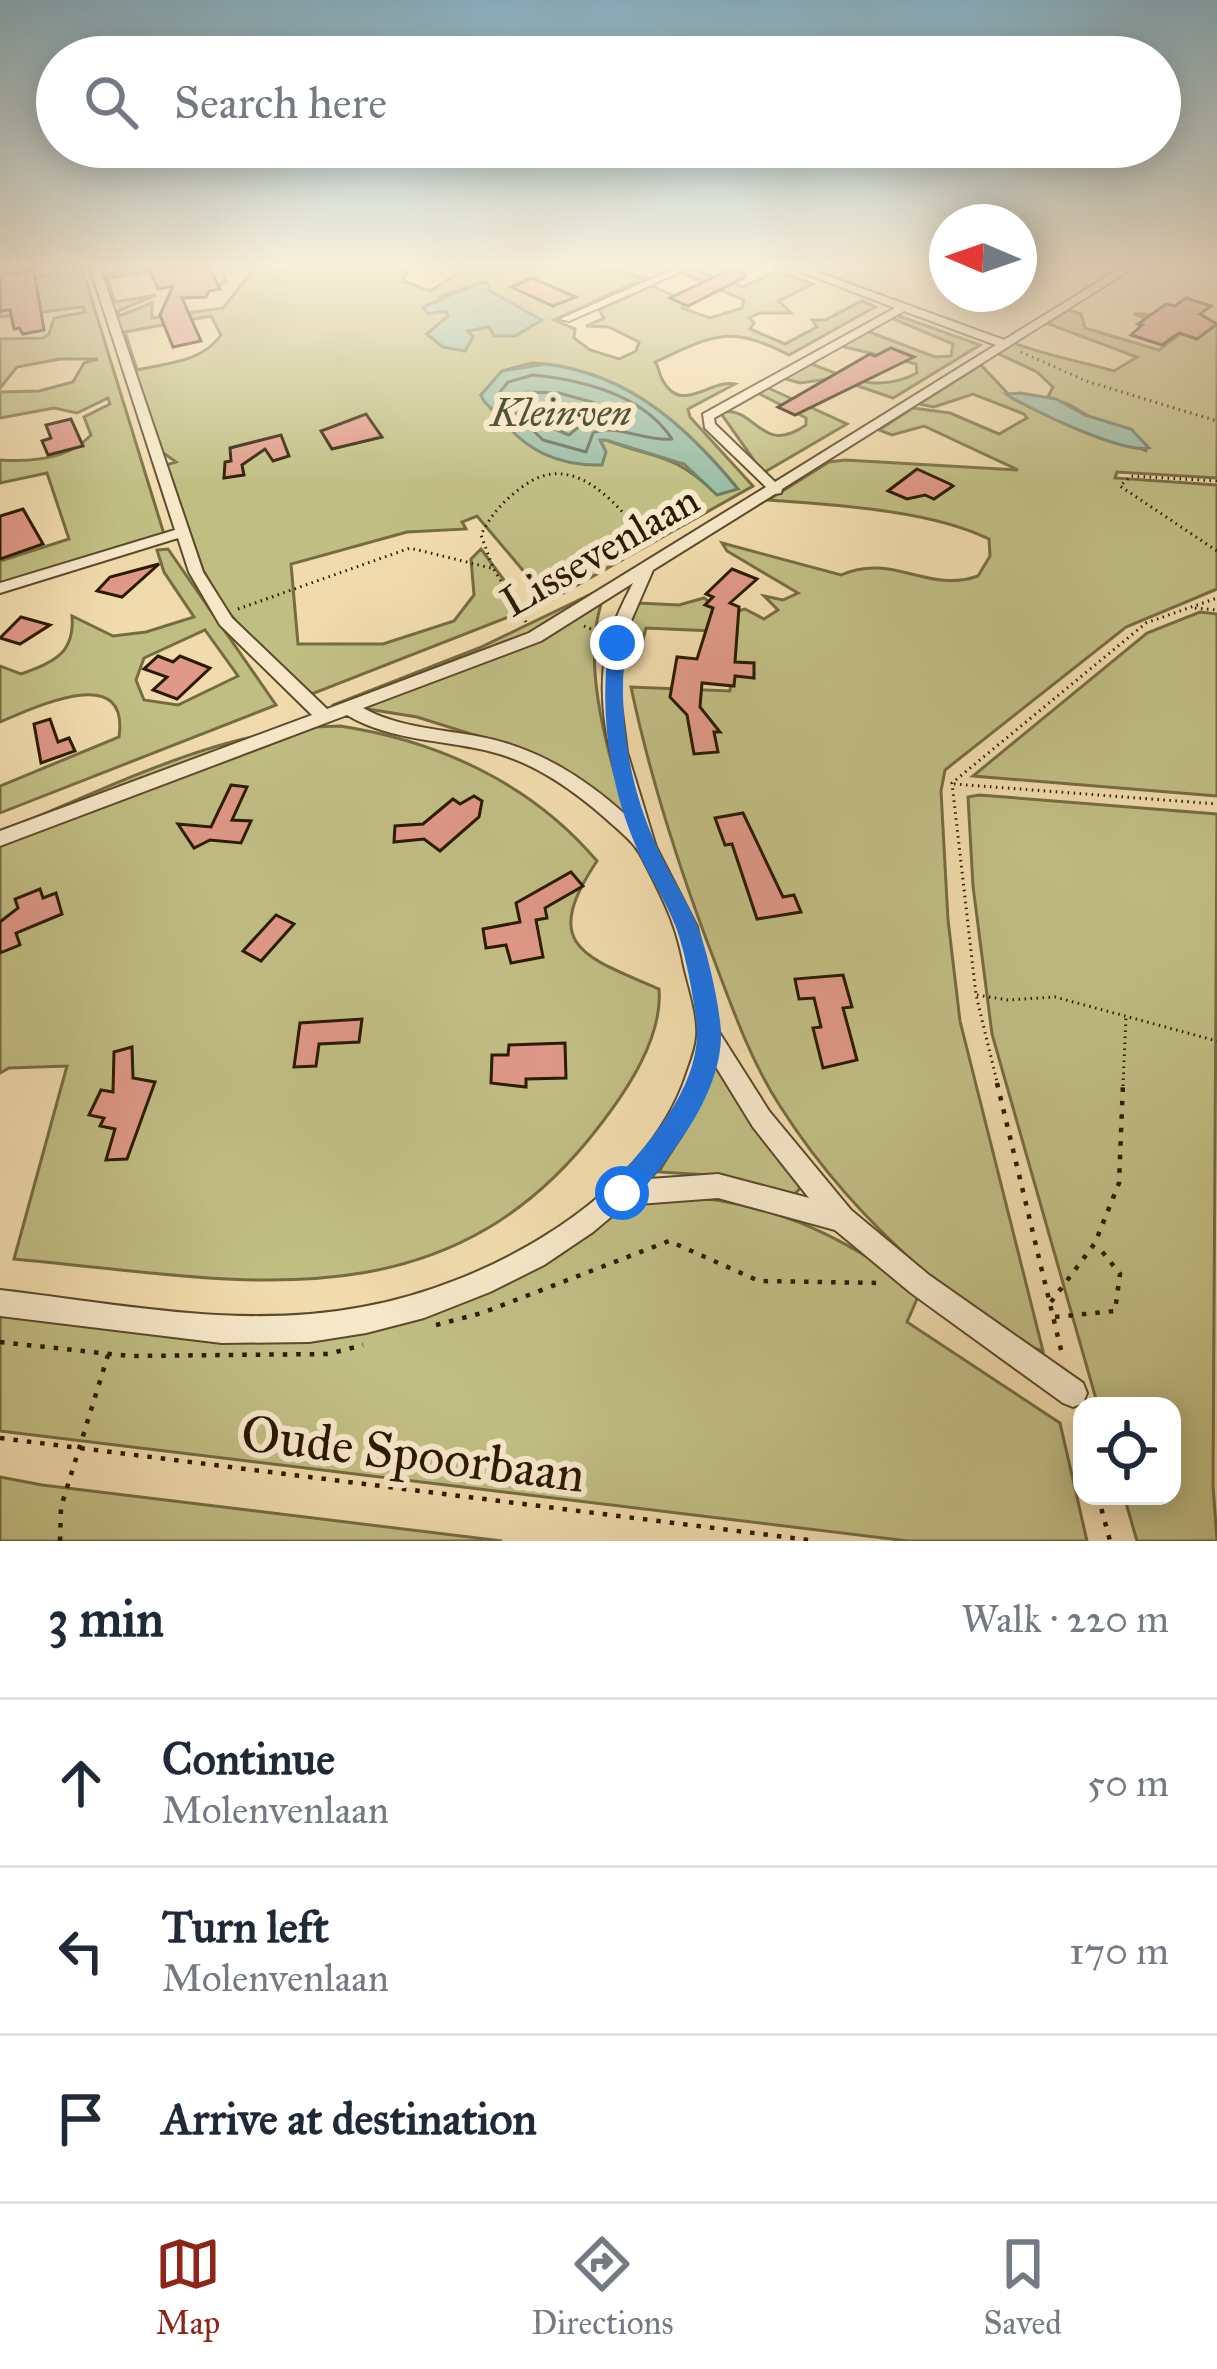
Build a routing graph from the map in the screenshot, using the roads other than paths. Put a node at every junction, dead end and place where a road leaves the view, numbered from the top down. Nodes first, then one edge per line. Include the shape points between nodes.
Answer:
1 (117, 340) edge
2 (845, 340) edge
3 (992, 340) edge
4 (1014, 340) edge
5 (1006, 345) junction
6 (776, 490) junction
7 (180, 533) junction
8 (654, 566) junction
9 (0, 588) edge
10 (347, 707) junction
11 (324, 716) junction
12 (0, 839) edge
13 (646, 847) junction
14 (709, 1035) junction
15 (622, 1193) junction
16 (842, 1219) junction
17 (0, 1303) edge
18 (1072, 1393) road end

1 - 7 street
2 - 6 street via 707,417
3 - 5 street
4 - 5 street, Lissevenlaan
5 - 6 street, Lissevenlaan
6 - 8 street, Lissevenlaan
7 - 9 street
7 - 11 street via 221,615
8 - 10 street, Lissevenlaan via 535,637
8 - 13 street via 617,643 611,688 618,752
10 - 11 street, Lissevenlaan
10 - 13 street via 367,721 502,748 571,780
11 - 12 street, Lissevenlaan
13 - 14 street via 688,927
14 - 15 street via 697,1084 665,1143
14 - 16 street via 761,1119
15 - 16 street via 718,1186
15 - 17 street via 547,1248 442,1301 361,1322 255,1331
16 - 18 street

